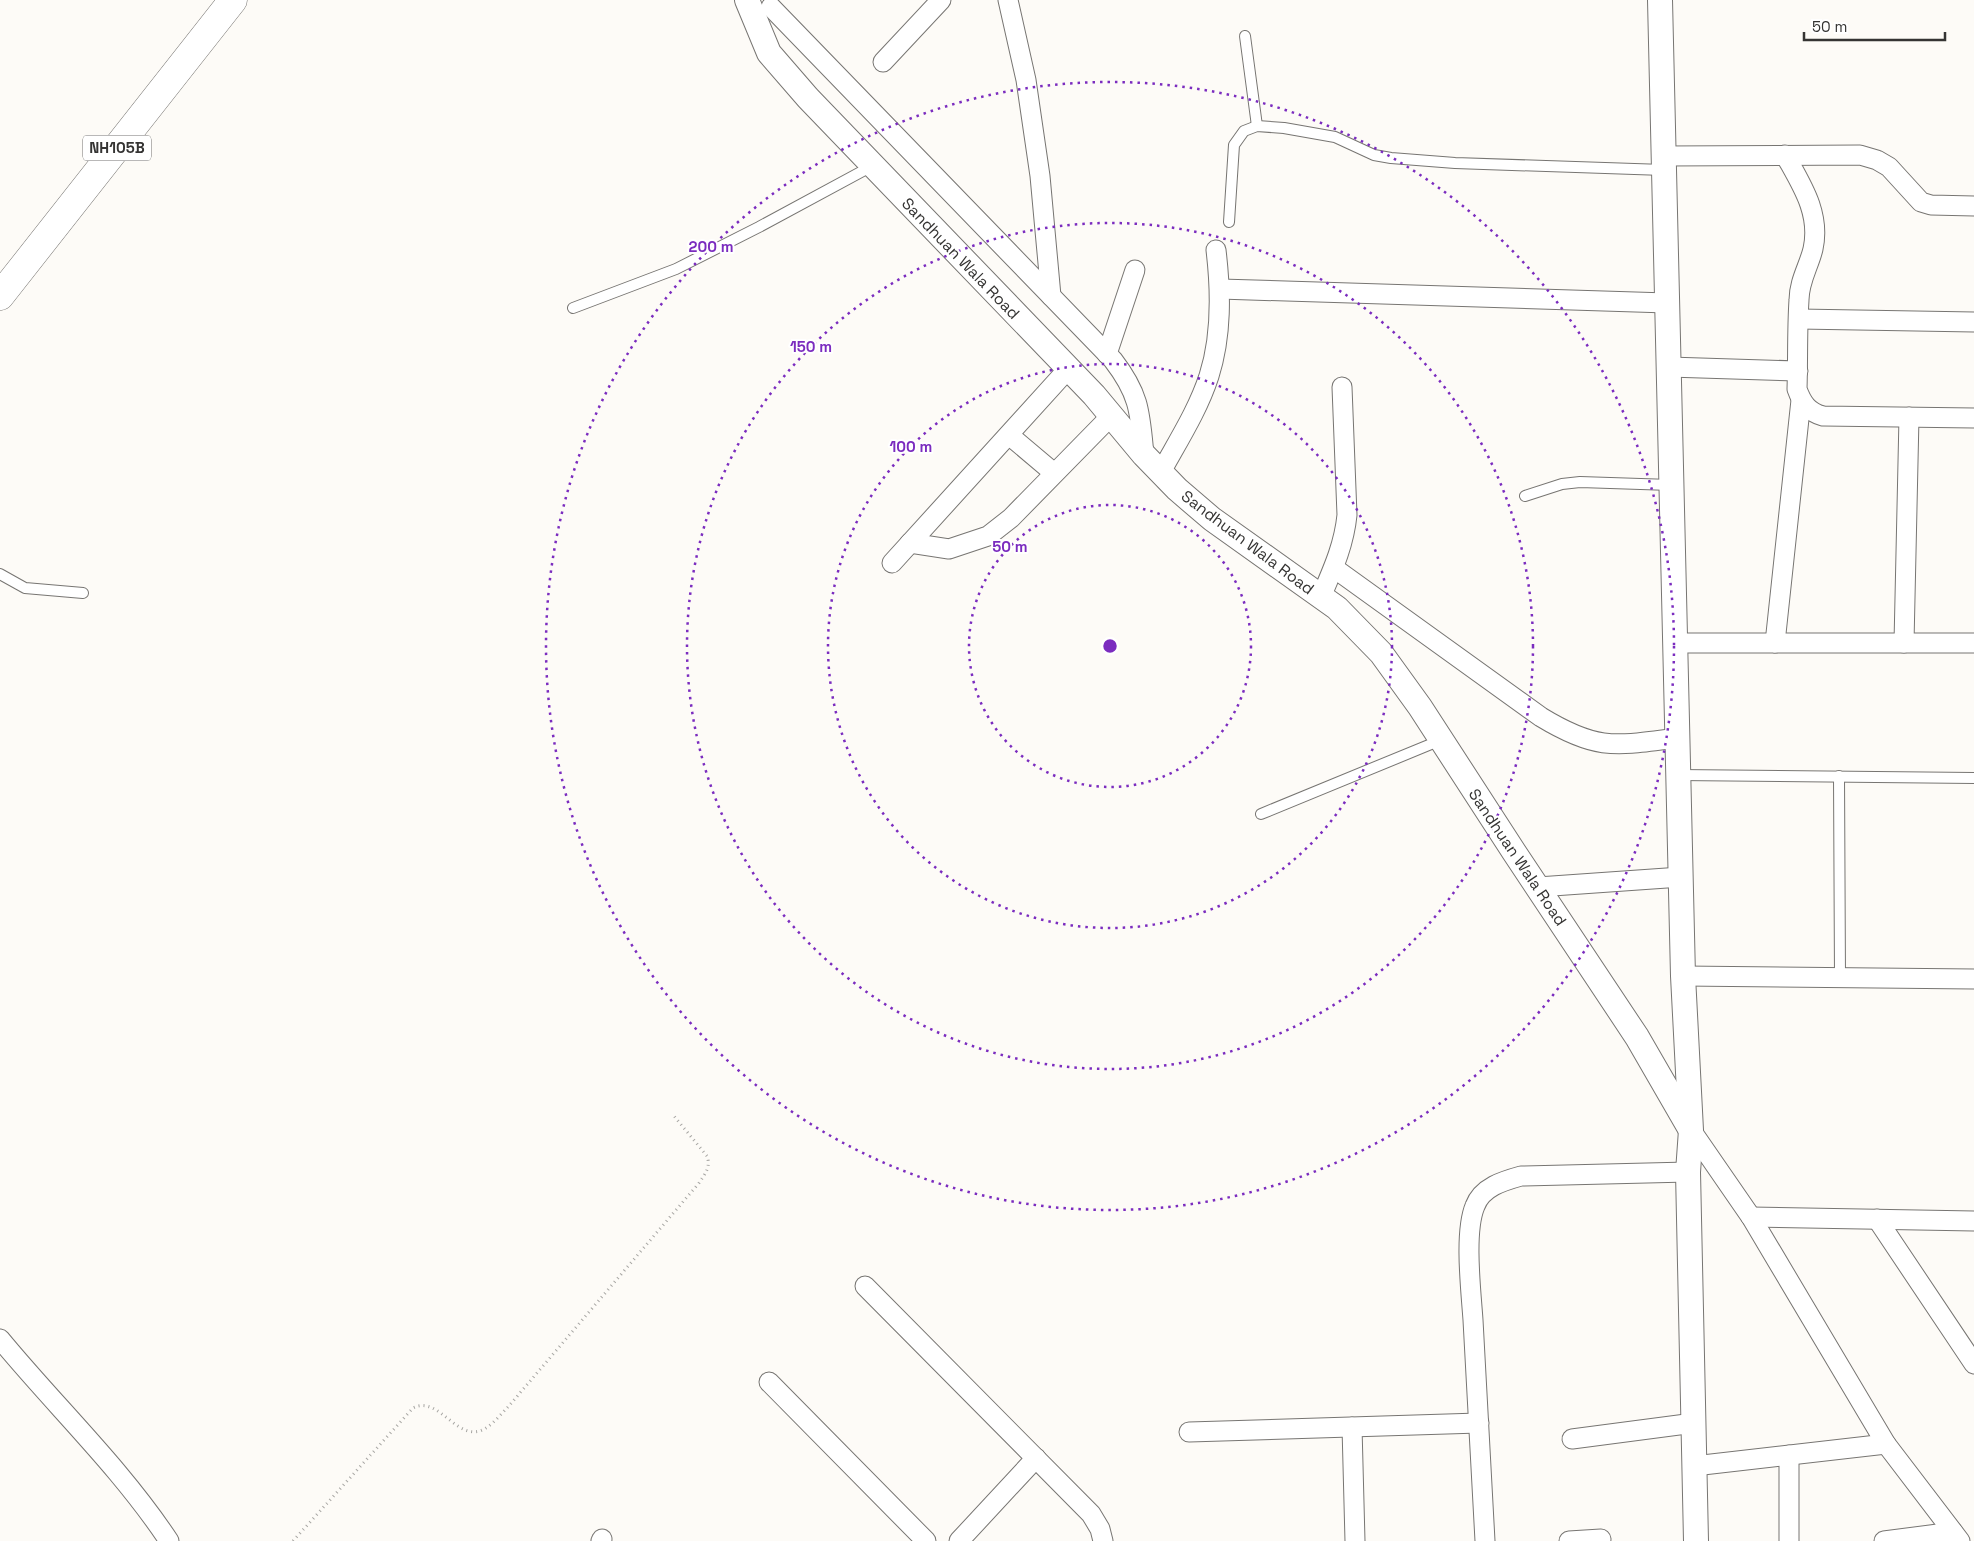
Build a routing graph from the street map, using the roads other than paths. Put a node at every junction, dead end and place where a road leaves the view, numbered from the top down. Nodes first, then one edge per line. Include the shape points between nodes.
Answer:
1 (233, 0) edge
2 (941, 0) edge
3 (1008, 0) edge
4 (1660, 0) edge
5 (768, 5) edge
6 (1245, 36) dead end
7 (883, 62) dead end
8 (1257, 126) junction
9 (1785, 155) junction
10 (1664, 163) junction
11 (872, 166) junction
12 (1974, 206) edge
13 (1229, 222) dead end
14 (1216, 250) dead end
15 (1135, 270) dead end
16 (1220, 289) junction
17 (0, 296) edge
18 (1051, 296) junction
19 (1667, 303) junction
20 (573, 308) dead end
21 (1799, 319) junction
22 (1974, 322) edge
23 (1107, 354) junction
24 (1669, 367) junction
25 (1068, 369) junction
26 (1798, 371) junction
27 (1342, 387) dead end
28 (1801, 400) junction
29 (1111, 416) junction
30 (1909, 417) junction
31 (1974, 418) edge
32 (1009, 435) junction
33 (1144, 455) junction
34 (1161, 472) junction
35 (1054, 473) junction
36 (1671, 486) junction
37 (1525, 496) dead end
38 (910, 543) junction
39 (892, 563) dead end
40 (1334, 568) junction
41 (0, 574) edge
42 (83, 593) dead end
43 (1321, 597) junction
44 (1675, 643) junction
45 (1775, 643) junction
46 (1904, 643) junction
47 (1974, 643) edge
48 (1677, 738) junction
49 (1441, 740) junction
50 (1678, 775) junction
51 (1839, 776) junction
52 (1974, 778) edge
53 (1260, 814) dead end
54 (1681, 877) junction
55 (1538, 887) junction
56 (1683, 976) junction
57 (1840, 978) junction
58 (1974, 979) edge
59 (1691, 1130) junction
60 (1688, 1172) junction
61 (1751, 1217) junction
62 (1877, 1219) junction
63 (1974, 1221) edge
64 (865, 1286) dead end
65 (0, 1339) edge
66 (1974, 1364) edge
67 (769, 1382) dead end
68 (1479, 1423) junction
69 (1694, 1423) junction
70 (1352, 1427) junction
71 (1189, 1432) dead end
72 (1572, 1439) dead end
73 (1886, 1444) junction
74 (1789, 1455) junction
75 (1036, 1458) junction
76 (1694, 1466) junction
77 (1956, 1537) edge
78 (1601, 1539) dead end
79 (169, 1541) edge
80 (926, 1541) edge
81 (959, 1541) edge
82 (1103, 1541) edge
83 (1355, 1541) edge
84 (1485, 1541) edge
85 (1569, 1541) edge
86 (1696, 1541) edge
87 (1789, 1541) edge
88 (1884, 1541) edge

1 - 17 highway, NH105B
2 - 7 street
3 - 18 street via 1040,176
4 - 10 street
5 - 11 street, Sandhuan Wala Road via 769,53
5 - 18 street
6 - 8 lane
8 - 10 lane via 1336,137 1374,155 1391,158 1454,163
8 - 13 lane via 1244,131 1234,144
9 - 10 street
9 - 12 street via 1860,155 1889,167 1921,202
9 - 21 street via 1808,196 1814,219 1813,248 1798,300
10 - 19 street
11 - 20 lane via 676,269
11 - 25 street, Sandhuan Wala Road
14 - 16 street
15 - 23 street
16 - 19 street
16 - 34 street via 1218,341 1209,376
18 - 23 street
19 - 24 street
21 - 22 street
21 - 26 street
23 - 33 street via 1125,375 1140,407
24 - 26 street
24 - 36 street
25 - 29 street, Sandhuan Wala Road
25 - 32 street
26 - 28 street via 1797,389
27 - 40 street via 1347,514 1345,533
28 - 30 street via 1814,413 1823,416
28 - 45 street
29 - 33 street, Sandhuan Wala Road
29 - 35 street
30 - 31 street
30 - 46 street
32 - 35 street
32 - 38 street
33 - 34 street, Sandhuan Wala Road
34 - 43 street, Sandhuan Wala Road via 1212,519
35 - 38 street via 988,536 949,549
36 - 37 lane via 1580,482 1562,484
36 - 44 street
38 - 39 street
40 - 43 street
40 - 48 street via 1569,734 1598,744 1626,745
41 - 42 lane via 25,588
43 - 49 street, Sandhuan Wala Road via 1337,608 1381,653
44 - 45 street
44 - 48 street
45 - 46 street
46 - 47 street
48 - 50 street
49 - 53 lane
49 - 55 street, Sandhuan Wala Road
50 - 51 lane
50 - 54 street
51 - 52 lane
51 - 57 lane
54 - 55 street
54 - 56 street
55 - 59 street, Sandhuan Wala Road via 1637,1037
56 - 57 street
56 - 59 street
57 - 58 street
59 - 60 street
59 - 61 street
60 - 68 street via 1521,1176 1500,1182 1475,1204 1471,1220 1471,1278
60 - 69 street
61 - 62 street
61 - 73 street
62 - 63 street
62 - 66 street
64 - 75 street
65 - 79 street via 111,1463
67 - 80 street
68 - 70 street
68 - 84 street
69 - 72 street
69 - 76 street
70 - 71 street
70 - 83 street
73 - 74 street
73 - 77 street
74 - 76 street
74 - 87 street
75 - 81 street
75 - 82 street via 1091,1514
76 - 86 street
77 - 88 street
78 - 85 street

